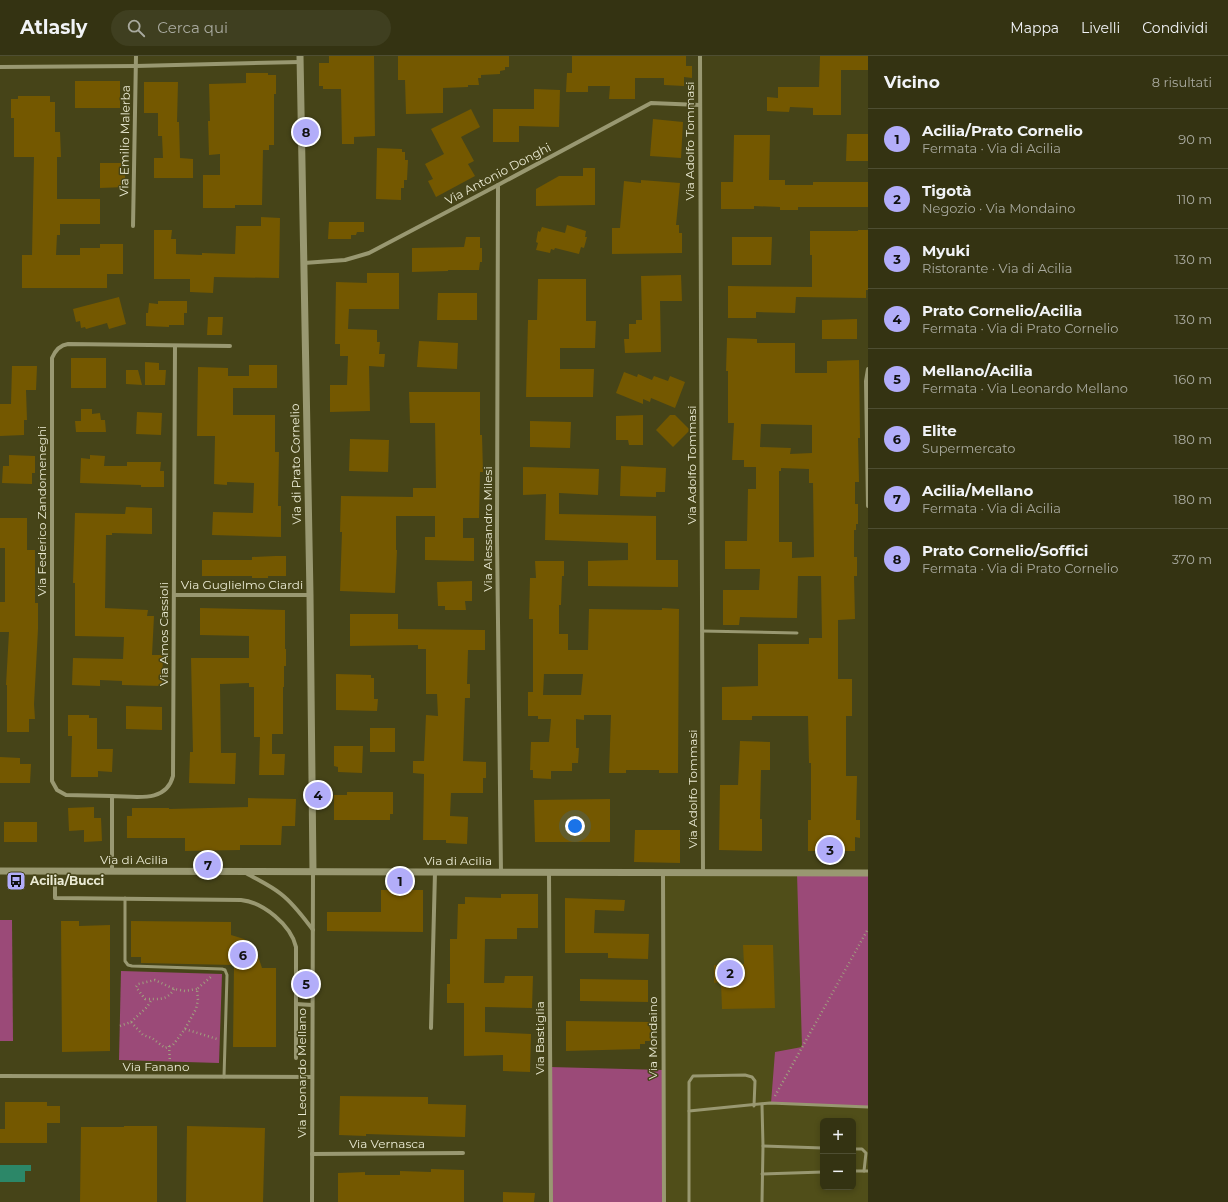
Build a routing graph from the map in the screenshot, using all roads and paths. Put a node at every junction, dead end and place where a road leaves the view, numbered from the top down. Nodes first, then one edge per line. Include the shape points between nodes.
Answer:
1 (136, 56) edge
2 (700, 56) edge
3 (300, 59) edge
4 (136, 66) junction
5 (0, 67) edge
6 (700, 105) junction
7 (498, 185) junction
8 (133, 226) dead end
9 (304, 263) junction
10 (175, 346) junction
11 (230, 346) dead end
12 (868, 370) edge
13 (868, 506) edge
14 (175, 595) junction
15 (310, 595) junction
16 (702, 631) junction
17 (797, 633) dead end
18 (112, 796) junction
19 (112, 870) junction
20 (0, 871) edge
21 (55, 871) junction
22 (244, 872) junction
23 (313, 872) junction
24 (435, 872) junction
25 (501, 872) junction
26 (549, 873) junction
27 (703, 873) junction
28 (868, 873) edge
29 (663, 874) junction
30 (125, 898) junction
31 (868, 929) edge
32 (313, 930) junction
33 (216, 974) dead end
34 (153, 976) dead end
35 (155, 980) junction
36 (174, 989) junction
37 (197, 989) junction
38 (152, 999) junction
39 (296, 1004) junction
40 (312, 1004) junction
41 (131, 1022) junction
42 (120, 1026) dead end
43 (431, 1028) dead end
44 (185, 1030) junction
45 (220, 1039) dead end
46 (169, 1046) junction
47 (296, 1058) dead end
48 (170, 1062) dead end
49 (0, 1076) edge
50 (224, 1077) junction
51 (312, 1077) junction
52 (770, 1103) junction
53 (762, 1105) junction
54 (754, 1106) junction
55 (868, 1107) edge
56 (689, 1111) junction
57 (763, 1146) junction
58 (820, 1148) edge
59 (856, 1149) edge
60 (463, 1153) dead end
61 (312, 1154) junction
62 (866, 1171) edge
63 (820, 1172) edge
64 (856, 1172) edge
65 (762, 1174) junction
66 (312, 1202) edge
67 (551, 1202) edge
68 (664, 1202) edge
69 (688, 1202) edge
70 (762, 1202) edge

1 - 4 street, Via Emilio Malerba
2 - 6 street, Via Adolfo Tommasi
3 - 4 street
3 - 9 street, Via di Prato Cornelio
4 - 5 street
4 - 8 street, Via Emilio Malerba
6 - 7 street, Via Antonio Donghi via 651,102
6 - 16 street, Via Adolfo Tommasi
7 - 9 street, Via Antonio Donghi via 363,255 345,260
7 - 25 street, Via Alessandro Milesi via 497,538
9 - 15 street, Via di Prato Cornelio
10 - 11 street, Via Federico Zandomeneghi
10 - 14 street, Via Amos Cassioli
10 - 18 street, Via Federico Zandomeneghi via 65,344 57,349 52,358 52,781 57,790 66,795
12 - 13 street
14 - 15 street, Via Guglielmo Ciardi
14 - 18 street, Via Amos Cassioli via 172,781 167,789 154,796
15 - 23 street, Via di Prato Cornelio
16 - 17 lane
16 - 27 street, Via Adolfo Tommasi
18 - 19 street
19 - 21 street, Via di Acilia
19 - 22 street, Via di Acilia
20 - 21 street, Via di Acilia
21 - 30 street via 55,898
22 - 23 street, Via di Acilia
22 - 32 street via 283,895
23 - 24 street, Via di Acilia
23 - 32 street, Via Leonardo Mellano
24 - 25 street, Via di Acilia
24 - 43 street
25 - 26 street, Via di Acilia
26 - 29 street, Via di Acilia
26 - 67 street, Via Bastiglia
27 - 28 street, Via di Acilia
27 - 29 street, Via di Acilia
29 - 68 street, Via Mondaino
30 - 39 street via 241,900 261,906 287,929 295,943
30 - 50 lane via 128,965 225,970 227,975
31 - 52 path
32 - 40 street, Via Leonardo Mellano
33 - 37 path
34 - 35 path
35 - 36 path
35 - 38 path via 138,984 136,987 145,999
36 - 37 path
36 - 38 path via 170,996
37 - 44 path via 196,1009
38 - 41 path
39 - 40 street
39 - 47 street
40 - 51 street, Via Leonardo Mellano
41 - 42 path
41 - 46 path via 143,1035 165,1048
44 - 45 path
44 - 46 path via 173,1045
46 - 48 path
49 - 50 street, Via Fanano
50 - 51 street, Via Fanano
51 - 61 street, Via Leonardo Mellano
52 - 53 lane
52 - 55 lane
53 - 54 lane
53 - 57 lane
54 - 56 lane
54 - 56 lane via 755,1081 752,1077 693,1076 689,1082
56 - 69 lane
57 - 58 lane
57 - 65 lane
59 - 62 lane via 866,1152
60 - 61 street, Via Vernasca
61 - 66 street, Via Leonardo Mellano
62 - 64 lane
63 - 65 lane
65 - 70 lane

